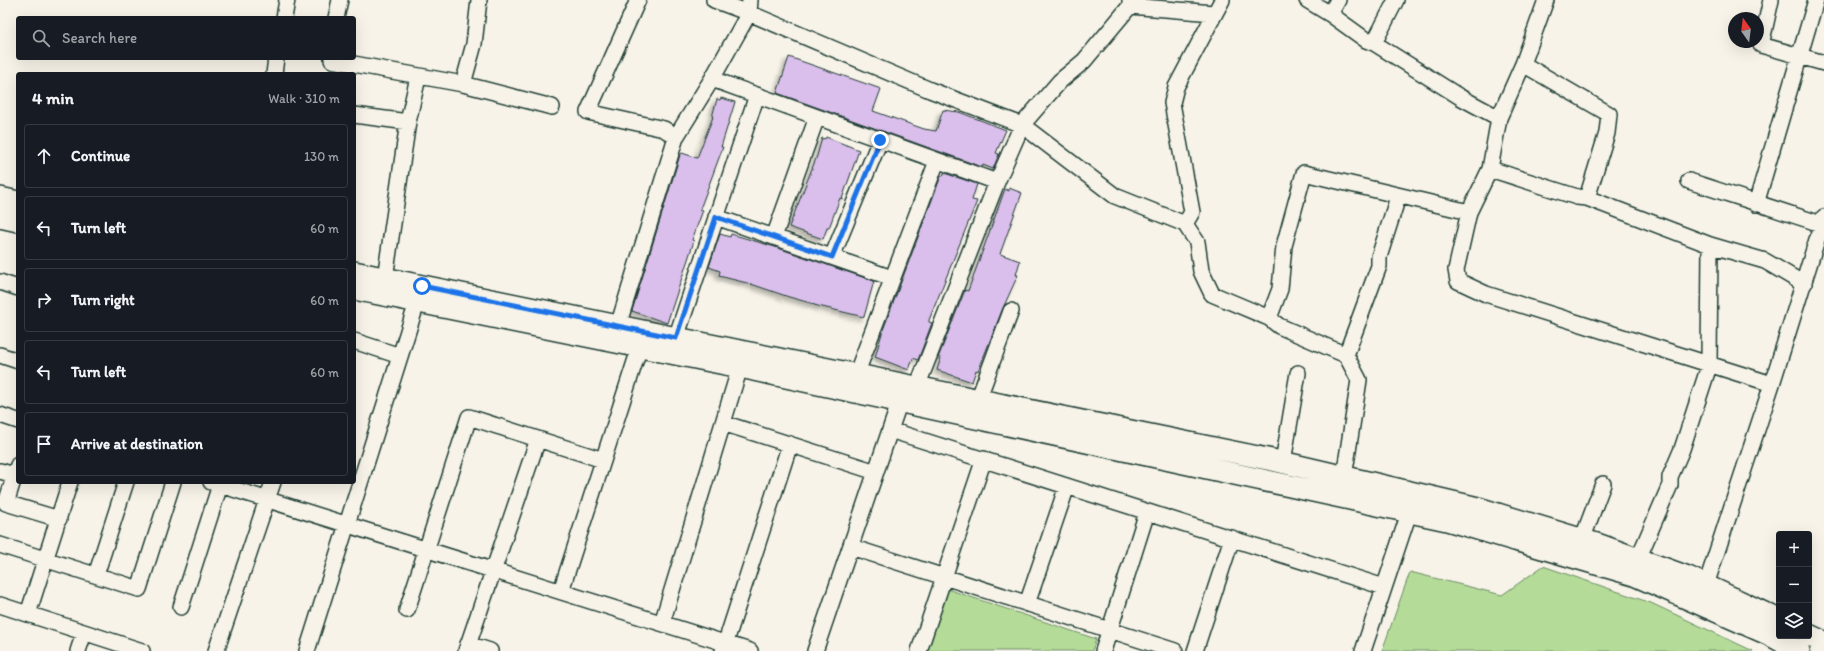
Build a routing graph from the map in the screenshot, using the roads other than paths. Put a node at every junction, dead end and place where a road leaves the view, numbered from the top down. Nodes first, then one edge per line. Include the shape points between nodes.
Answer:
1 (287, 0) edge
2 (340, 0) edge
3 (479, 0) edge
4 (638, 0) edge
5 (714, 0) edge
6 (1222, 0) edge
7 (1307, 0) edge
8 (1338, 0) edge
9 (1396, 0) edge
10 (1546, 0) edge
11 (1771, 0) edge
12 (1816, 0) edge
13 (1130, 3) edge
14 (750, 6) edge
15 (1213, 13) junction
16 (1330, 14) junction
17 (284, 16) edge
18 (336, 16) edge
19 (1374, 42) junction
20 (1801, 56) junction
21 (276, 60) edge
22 (332, 60) edge
23 (1824, 63) edge
24 (1522, 64) junction
25 (274, 72) edge
26 (418, 77) junction
27 (712, 79) junction
28 (463, 84) junction
29 (757, 95) junction
30 (552, 106) dead end
31 (356, 115) edge
32 (817, 117) junction
33 (1499, 118) junction
34 (408, 122) junction
35 (1022, 125) junction
36 (676, 137) junction
37 (880, 140) junction
38 (937, 161) junction
39 (1490, 169) junction
40 (1689, 181) dead end
41 (997, 182) junction
42 (1398, 197) junction
43 (0, 198) edge
44 (1587, 198) junction
45 (16, 202) edge
46 (1756, 204) junction
47 (1469, 212) junction
48 (0, 217) edge
49 (716, 217) junction
50 (1823, 220) edge
51 (16, 221) edge
52 (1185, 224) junction
53 (774, 237) junction
54 (1710, 245) junction
55 (832, 257) junction
56 (356, 272) edge
57 (385, 278) junction
58 (892, 278) junction
59 (0, 282) edge
60 (1804, 284) junction
61 (16, 287) edge
62 (356, 289) edge
63 (420, 294) junction
64 (1011, 311) dead end
65 (1270, 318) junction
66 (618, 326) junction
67 (676, 338) junction
68 (642, 339) junction
69 (356, 342) edge
70 (0, 355) edge
71 (1346, 355) junction
72 (400, 356) junction
73 (16, 360) edge
74 (1709, 366) junction
75 (740, 367) junction
76 (1298, 373) dead end
77 (856, 375) junction
78 (1772, 384) junction
79 (907, 391) junction
80 (978, 400) junction
81 (0, 415) edge
82 (16, 420) edge
83 (723, 423) junction
84 (890, 430) junction
85 (538, 439) junction
86 (790, 444) junction
87 (984, 459) junction
88 (603, 460) junction
89 (1284, 462) junction
90 (16, 470) edge
91 (0, 471) edge
92 (876, 472) junction
93 (1344, 476) junction
94 (69, 484) edge
95 (125, 484) edge
96 (172, 484) edge
97 (216, 484) edge
98 (219, 484) edge
99 (272, 484) edge
100 (1603, 484) dead end
101 (1067, 486) junction
102 (267, 499) junction
103 (1412, 502) junction
104 (1148, 512) junction
105 (59, 519) junction
106 (347, 523) junction
107 (1232, 538) junction
108 (1582, 540) junction
109 (0, 545) edge
110 (850, 548) junction
111 (427, 549) junction
112 (45, 559) junction
113 (1638, 559) junction
114 (494, 570) junction
115 (96, 575) junction
116 (944, 577) junction
117 (1706, 585) junction
118 (1384, 587) junction
119 (561, 591) junction
120 (1027, 604) junction
121 (0, 605) edge
122 (181, 607) dead end
123 (407, 610) dead end
124 (28, 614) junction
125 (1776, 619) edge
126 (662, 623) junction
127 (1110, 630) junction
128 (84, 633) junction
129 (1812, 636) edge
130 (1824, 642) edge
131 (724, 647) edge
132 (467, 648) edge
133 (78, 651) edge
134 (142, 651) edge
135 (216, 651) edge
136 (307, 651) edge
137 (490, 651) edge
138 (750, 651) edge
139 (816, 651) edge
140 (919, 651) edge
141 (1103, 651) edge
142 (1175, 651) edge
143 (1195, 651) edge
144 (1363, 651) edge
145 (1799, 651) edge
146 (1821, 651) edge

1 - 17 street
2 - 18 street
3 - 28 street via 474,44
4 - 36 street via 588,112 664,130
5 - 14 street
6 - 15 street
7 - 16 street
8 - 16 street
9 - 19 street
10 - 24 street
11 - 20 street via 1761,45
12 - 20 street
13 - 15 street
13 - 35 street via 1084,61 1060,81
14 - 27 street
14 - 35 street via 930,90
15 - 52 street via 1176,87 1172,103 1192,212
16 - 19 street via 1366,40
19 - 33 street
20 - 23 street
20 - 46 street
21 - 25 street
22 - 26 street
24 - 33 street
24 - 44 street via 1609,114 1607,133
26 - 28 street
26 - 34 street
27 - 29 street
27 - 36 street
28 - 30 street
29 - 32 street
29 - 49 street
31 - 34 street
32 - 37 street
32 - 53 street
33 - 39 street
34 - 57 street
35 - 41 street
35 - 52 street via 1115,196
36 - 66 street
37 - 38 street
37 - 55 street
38 - 41 street
38 - 58 street
39 - 44 street via 1577,198
39 - 47 street
40 - 46 street
41 - 79 street
42 - 47 street
42 - 65 street via 1304,173 1284,246 1280,289
42 - 71 street via 1379,266
43 - 45 street
44 - 54 street
46 - 50 street
47 - 74 street via 1456,270 1458,282 1486,294
48 - 51 street
49 - 53 street
49 - 67 street
50 - 60 street
52 - 65 street via 1197,242 1201,271 1212,294
53 - 55 street
54 - 60 street via 1765,260
54 - 74 street
55 - 58 street
56 - 57 street
57 - 63 street
58 - 77 street
59 - 61 street
60 - 78 street
62 - 63 street
63 - 66 street
63 - 68 street
63 - 72 street
64 - 80 street
65 - 71 street via 1279,326
66 - 68 street
67 - 68 street
67 - 77 street
68 - 75 street
68 - 88 street
69 - 72 street
70 - 73 street
71 - 93 street via 1359,380
72 - 106 street
74 - 78 street
74 - 113 street via 1682,449 1670,476 1670,485
75 - 79 street
75 - 83 street
76 - 89 street
77 - 79 street
78 - 117 street
79 - 80 street
79 - 84 street
79 - 103 street
80 - 89 street
81 - 82 street
83 - 86 street
83 - 126 street
84 - 87 street
84 - 92 street
85 - 88 street
85 - 111 street via 469,418
85 - 114 street
86 - 92 street
86 - 131 street
87 - 101 street
87 - 116 street
88 - 119 street
89 - 93 street
90 - 91 street
90 - 105 street via 6,503
92 - 110 street
93 - 103 street
94 - 105 street
95 - 115 street
96 - 115 street via 138,589
97 - 122 street
98 - 102 street
99 - 102 street
100 - 108 street
101 - 104 street
101 - 120 street
102 - 106 street
102 - 135 street
103 - 108 street via 1478,508
103 - 118 street
103 - 145 street via 1447,520 1634,575 1770,635
104 - 107 street
104 - 127 street
105 - 112 street
106 - 111 street
106 - 136 street
107 - 118 street
107 - 143 street
108 - 113 street
109 - 112 street
110 - 116 street
110 - 139 street
111 - 114 street
111 - 123 street
112 - 115 street
112 - 124 street
113 - 117 street
114 - 119 street
114 - 132 street
116 - 120 street
116 - 140 street
117 - 125 street
118 - 144 street
119 - 126 street
120 - 127 street
121 - 124 street
124 - 128 street
126 - 131 street
127 - 141 street
127 - 142 street
128 - 133 street
128 - 134 street
129 - 130 street
130 - 146 highway
131 - 138 street
132 - 137 street

